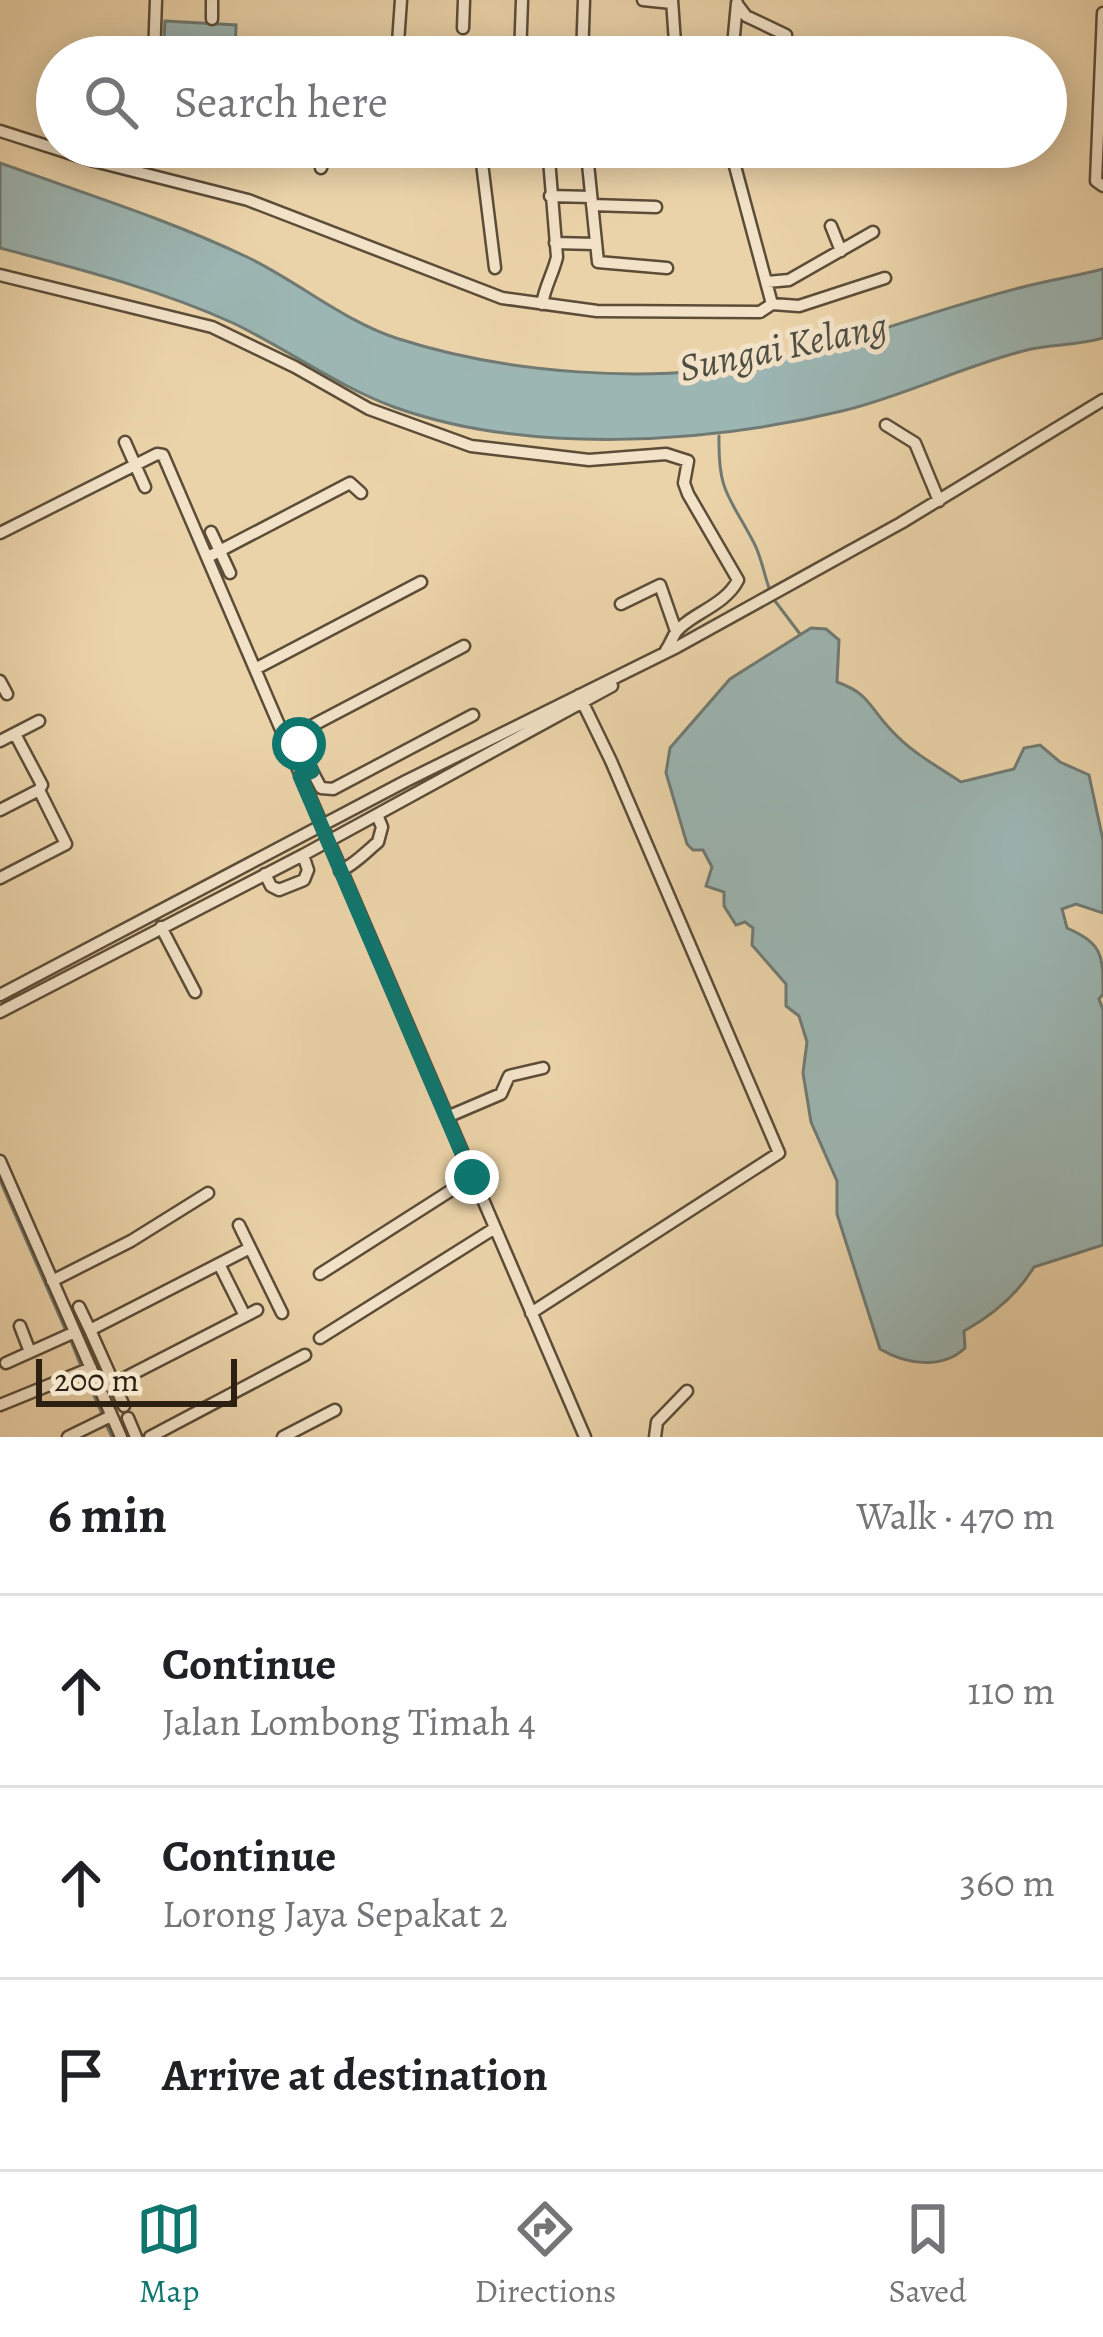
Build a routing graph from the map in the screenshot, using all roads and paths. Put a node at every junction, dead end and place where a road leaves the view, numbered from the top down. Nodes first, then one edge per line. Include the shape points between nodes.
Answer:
1 (156, 0) edge
2 (212, 0) edge
3 (401, 0) edge
4 (464, 0) edge
5 (522, 0) edge
6 (584, 0) edge
7 (644, 0) edge
8 (672, 2) edge
9 (738, 2) edge
10 (1103, 13) edge
11 (212, 20) dead end
12 (463, 28) dead end
13 (786, 35) dead end
14 (155, 36) edge
15 (398, 36) edge
16 (521, 36) edge
17 (583, 36) edge
18 (674, 36) edge
19 (734, 36) edge
20 (0, 131) edge
21 (36, 142) edge
22 (122, 168) edge
23 (483, 168) edge
24 (549, 168) edge
25 (588, 168) edge
26 (736, 168) edge
27 (1103, 185) edge
28 (550, 196) junction
29 (591, 201) junction
30 (656, 208) dead end
31 (831, 226) dead end
32 (873, 232) dead end
33 (555, 242) junction
34 (595, 244) junction
35 (841, 251) junction
36 (495, 268) dead end
37 (667, 268) dead end
38 (0, 275) edge
39 (885, 278) dead end
40 (767, 282) junction
41 (542, 304) junction
42 (772, 304) junction
43 (1103, 400) edge
44 (886, 425) dead end
45 (124, 442) dead end
46 (134, 464) junction
47 (145, 487) dead end
48 (362, 493) dead end
49 (939, 501) junction
50 (211, 532) dead end
51 (0, 533) edge
52 (214, 554) junction
53 (230, 573) dead end
54 (421, 582) dead end
55 (621, 604) dead end
56 (676, 631) junction
57 (464, 646) dead end
58 (676, 647) junction
59 (664, 653) junction
60 (257, 668) junction
61 (0, 680) edge
62 (7, 694) dead end
63 (581, 699) junction
64 (473, 715) dead end
65 (39, 721) dead end
66 (15, 734) junction
67 (0, 741) edge
68 (306, 774) junction
69 (39, 790) junction
70 (0, 810) edge
71 (377, 815) junction
72 (321, 826) junction
73 (327, 841) junction
74 (303, 855) junction
75 (340, 871) junction
76 (265, 874) junction
77 (0, 878) edge
78 (161, 927) junction
79 (195, 992) dead end
80 (0, 995) edge
81 (0, 1012) edge
82 (543, 1068) dead end
83 (447, 1118) junction
84 (0, 1161) edge
85 (472, 1177) junction
86 (208, 1193) dead end
87 (239, 1225) dead end
88 (494, 1228) junction
89 (250, 1248) junction
90 (219, 1264) junction
91 (320, 1274) dead end
92 (52, 1281) junction
93 (79, 1307) dead end
94 (282, 1312) dead end
95 (531, 1313) junction
96 (20, 1326) dead end
97 (89, 1330) junction
98 (75, 1332) junction
99 (320, 1338) dead end
100 (30, 1352) junction
101 (305, 1354) dead end
102 (6, 1363) dead end
103 (91, 1368) junction
104 (114, 1384) junction
105 (101, 1390) junction
106 (687, 1391) dead end
107 (0, 1405) edge
108 (334, 1410) dead end
109 (111, 1416) junction
110 (68, 1437) edge
111 (121, 1437) edge
112 (136, 1437) edge
113 (150, 1437) edge
114 (284, 1437) edge
115 (585, 1437) edge
116 (655, 1437) edge

1 - 14 street
2 - 11 street
3 - 15 street
4 - 12 street
5 - 16 street
6 - 17 street
7 - 8 street
8 - 18 street
9 - 13 street via 746,16
9 - 19 street
10 - 27 street via 1096,181
20 - 21 street
22 - 41 street via 248,200 485,292
23 - 36 street
24 - 28 street
25 - 29 street
26 - 40 street
28 - 29 street
28 - 33 street
29 - 30 street
29 - 34 street
31 - 35 street
32 - 35 street
33 - 34 street
33 - 41 street
34 - 37 street via 603,264
35 - 40 street via 781,284
38 - 56 street via 212,327 368,409 471,446 688,461 688,494 738,580
39 - 42 street via 799,306
40 - 42 street
41 - 42 street via 760,312
43 - 49 street
44 - 49 street via 915,443
45 - 46 street
46 - 47 street
46 - 51 street
46 - 52 street via 163,455
48 - 52 street via 350,483
49 - 58 street
50 - 52 street
52 - 53 street
52 - 60 street
54 - 60 street
55 - 56 street via 659,585
56 - 59 street
57 - 68 street via 300,732
58 - 59 street
58 - 63 street
59 - 63 street
60 - 68 street
61 - 62 street
63 - 71 street
63 - 72 street
63 - 95 street via 779,1153
64 - 68 street via 333,789
65 - 66 street
66 - 67 street
66 - 69 street
68 - 72 street
69 - 70 street
69 - 77 street via 66,844
71 - 73 street
71 - 75 street via 378,842
72 - 73 street
72 - 80 street
73 - 74 street
73 - 75 street
74 - 76 street
74 - 76 street via 304,880 279,890
75 - 83 street
76 - 78 street
78 - 79 street
78 - 81 street
82 - 83 street via 509,1076 501,1094
83 - 85 street
84 - 92 street
85 - 88 street
85 - 91 street
86 - 92 street
87 - 89 street
88 - 95 street
88 - 99 street
89 - 90 street
89 - 94 street
90 - 97 street
90 - 104 street via 251,1313
92 - 98 street
93 - 97 street
95 - 115 street
96 - 100 street
97 - 104 street
98 - 100 street
98 - 103 street
100 - 102 street
101 - 113 street
103 - 105 street
103 - 107 street
104 - 105 street
104 - 112 street
105 - 109 street
106 - 116 street via 657,1422
108 - 114 street
109 - 110 street
109 - 111 street

